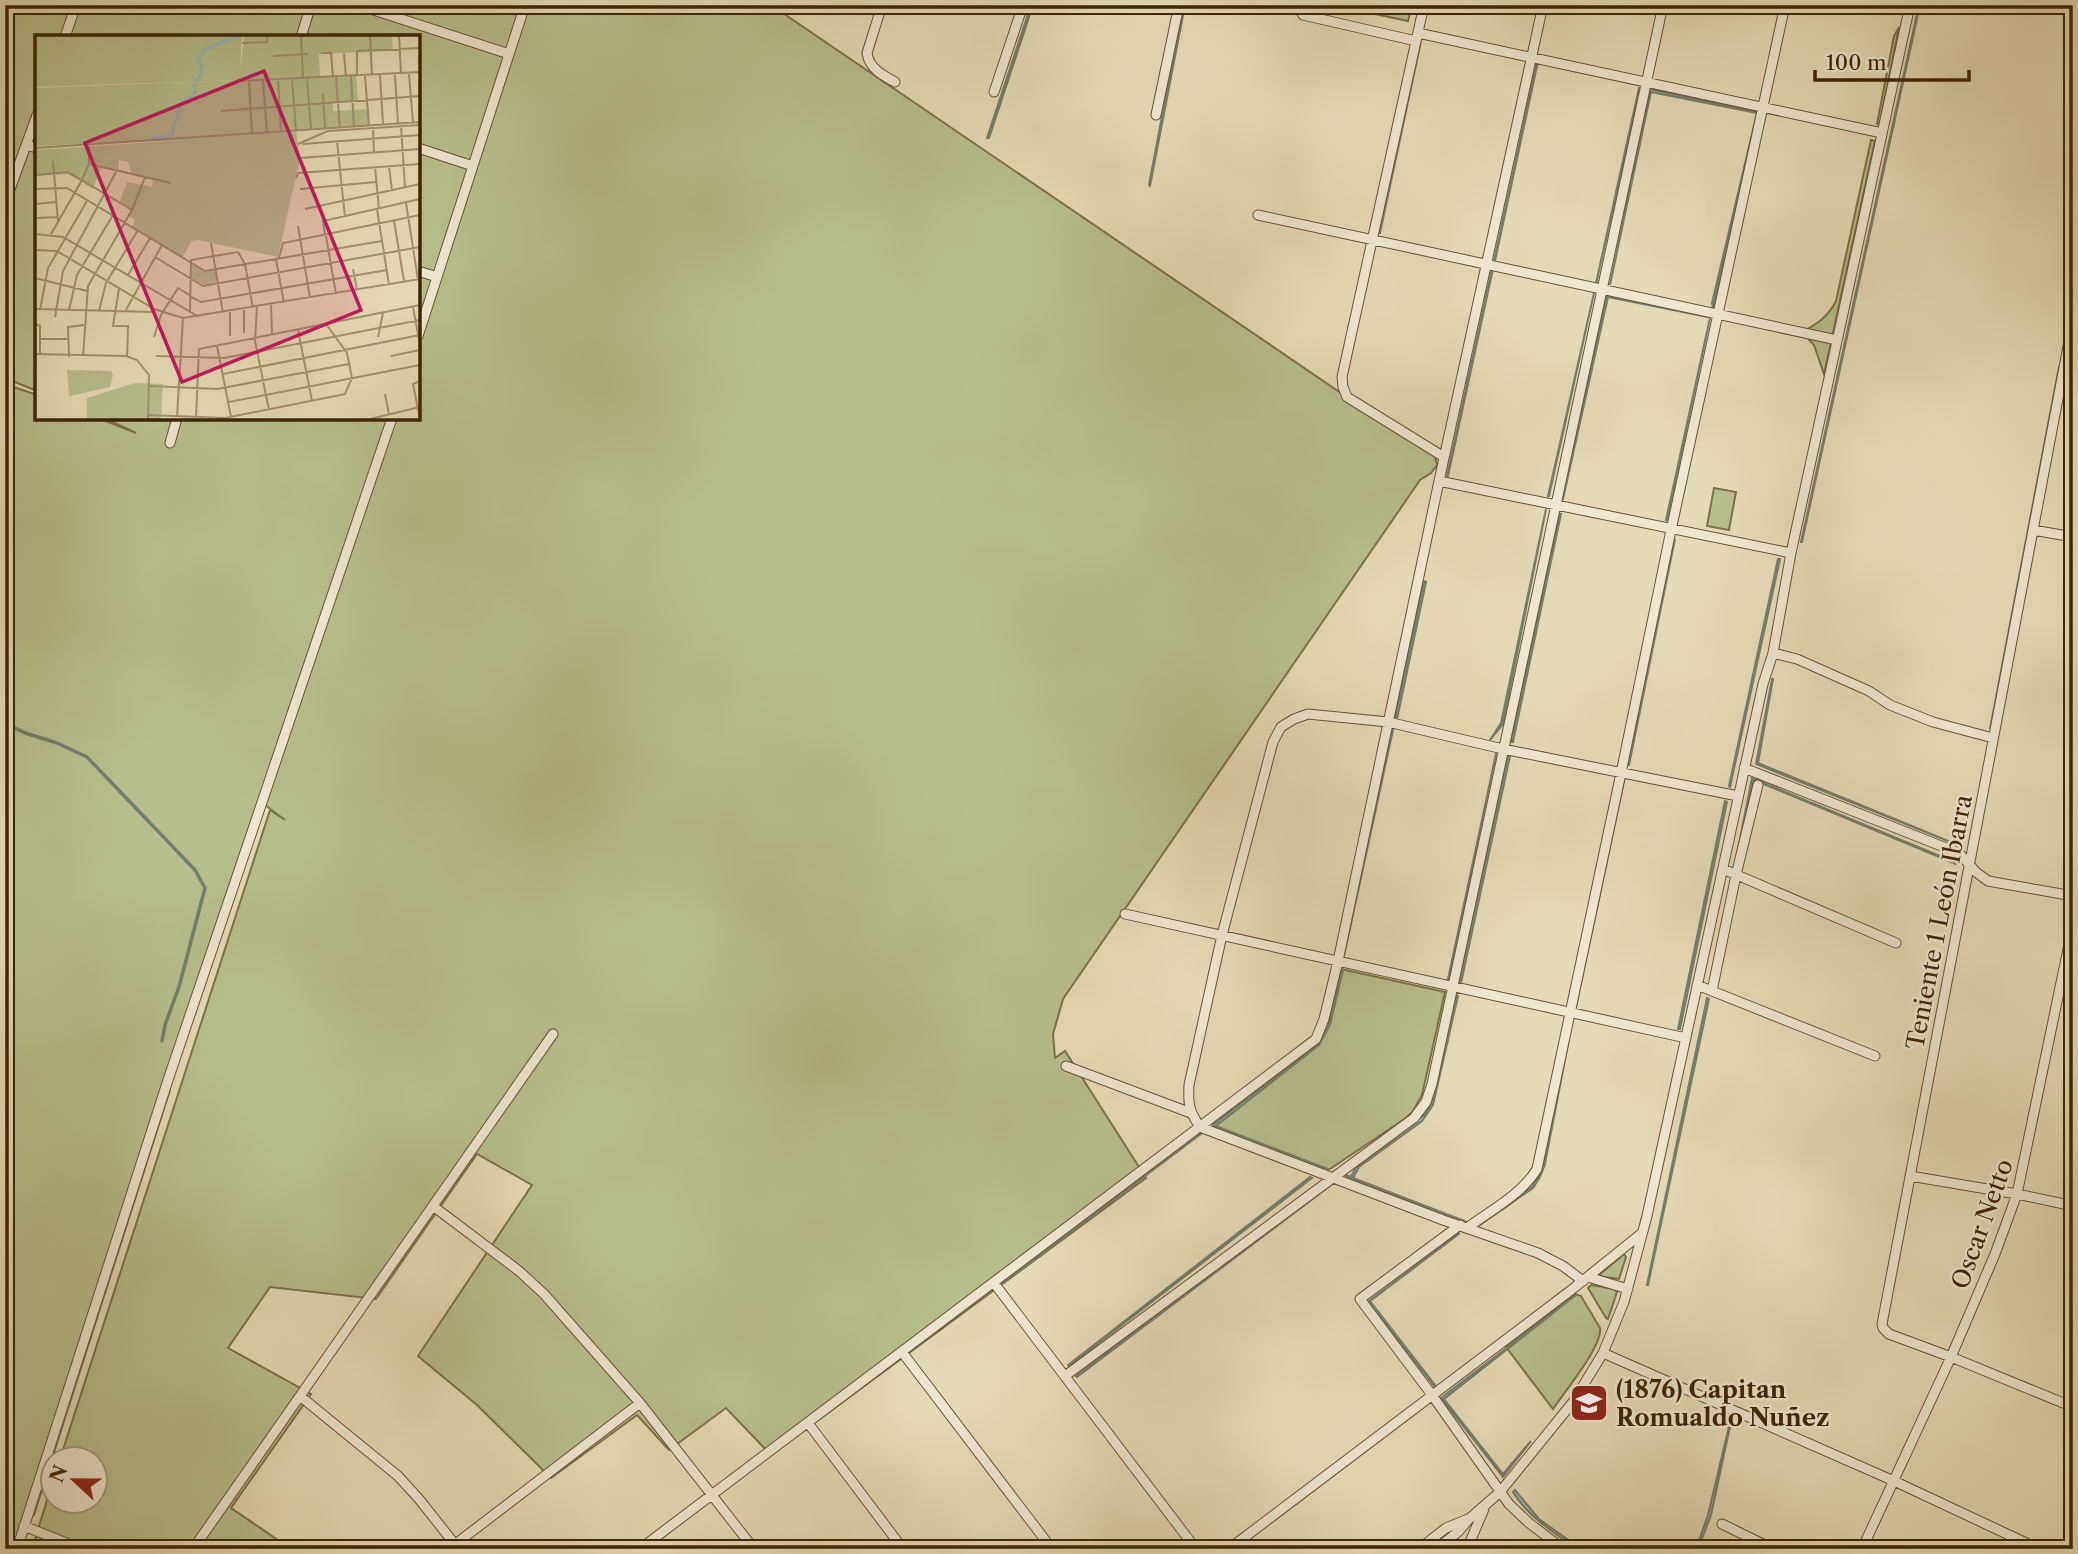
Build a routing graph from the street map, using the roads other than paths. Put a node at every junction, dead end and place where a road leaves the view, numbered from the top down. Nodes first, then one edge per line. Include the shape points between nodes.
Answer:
1 (76, 5) edge
2 (311, 5) edge
3 (358, 5) edge
4 (525, 5) edge
5 (882, 5) edge
6 (1024, 5) edge
7 (1179, 5) edge
8 (1302, 5) edge
9 (1424, 5) edge
10 (1543, 5) edge
11 (1663, 5) edge
12 (1785, 5) edge
13 (1910, 5) edge
14 (65, 35) edge
15 (301, 35) edge
16 (1417, 37) junction
17 (509, 54) junction
18 (1531, 58) junction
19 (895, 82) dead end
20 (1647, 83) junction
21 (994, 92) dead end
22 (1762, 107) junction
23 (1156, 115) dead end
24 (35, 120) edge
25 (1882, 133) junction
26 (26, 145) junction
27 (35, 147) edge
28 (420, 149) edge
29 (473, 166) junction
30 (5, 203) edge
31 (1258, 215) dead end
32 (1372, 239) junction
33 (1486, 264) junction
34 (420, 272) edge
35 (437, 277) junction
36 (1602, 289) junction
37 (1718, 314) junction
38 (2073, 320) edge
39 (420, 330) edge
40 (1837, 340) junction
41 (176, 420) edge
42 (391, 420) edge
43 (170, 443) dead end
44 (1444, 457) junction
45 (1439, 481) junction
46 (1555, 504) junction
47 (1671, 528) junction
48 (2033, 530) junction
49 (2073, 537) edge
50 (1791, 553) junction
51 (1773, 653) junction
52 (1388, 722) junction
53 (1993, 738) junction
54 (1503, 749) junction
55 (1745, 768) junction
56 (1621, 773) junction
57 (1759, 780) junction
58 (1738, 796) junction
59 (1969, 864) junction
60 (1723, 869) junction
61 (1736, 875) junction
62 (2073, 896) edge
63 (1125, 914) dead end
64 (2073, 925) edge
65 (1222, 935) junction
66 (1896, 943) dead end
67 (1338, 961) junction
68 (1698, 985) junction
69 (1452, 986) junction
70 (1712, 991) junction
71 (1570, 1013) junction
72 (553, 1034) dead end
73 (1686, 1038) junction
74 (1875, 1056) dead end
75 (1066, 1066) dead end
76 (1191, 1113) junction
77 (1200, 1127) junction
78 (1910, 1176) junction
79 (1333, 1178) junction
80 (2017, 1194) junction
81 (433, 1206) junction
82 (2073, 1206) edge
83 (1463, 1226) junction
84 (1643, 1232) junction
85 (1585, 1279) junction
86 (994, 1283) junction
87 (1628, 1289) junction
88 (902, 1352) junction
89 (1603, 1353) junction
90 (1951, 1357) junction
91 (1065, 1376) junction
92 (1432, 1395) junction
93 (300, 1396) junction
94 (640, 1403) junction
95 (2073, 1407) edge
96 (808, 1423) junction
97 (1894, 1481) junction
98 (1500, 1492) junction
99 (711, 1494) junction
100 (1485, 1507) junction
101 (1469, 1519) junction
102 (1722, 1524) dead end
103 (24, 1526) junction
104 (454, 1547) edge
105 (17, 1549) edge
106 (81, 1549) edge
107 (194, 1549) edge
108 (640, 1549) edge
109 (754, 1549) edge
110 (903, 1549) edge
111 (1052, 1549) edge
112 (1196, 1549) edge
113 (1230, 1549) edge
114 (1419, 1549) edge
115 (1436, 1549) edge
116 (1467, 1549) edge
117 (1563, 1549) edge
118 (1773, 1549) edge
119 (1862, 1549) edge
120 (2039, 1549) edge

1 - 14 street
2 - 15 street
3 - 17 street
4 - 17 street
5 - 19 street via 867,58 879,74
6 - 21 street
7 - 23 street
8 - 16 street via 1303,15
9 - 16 street
10 - 18 street
11 - 20 street
12 - 22 street
13 - 25 street
16 - 18 street
16 - 32 street
17 - 29 street
18 - 20 street
18 - 33 street
20 - 22 street
20 - 36 street
22 - 25 street
22 - 37 street
24 - 26 street
25 - 40 street
26 - 27 street
26 - 30 street
28 - 29 street
29 - 35 street
31 - 32 street
32 - 33 street
32 - 44 street via 1343,387 1348,397
33 - 36 street
33 - 44 street
34 - 35 street
35 - 39 street
36 - 37 street
36 - 46 street
37 - 40 street
37 - 47 street
38 - 48 street, Teniente 1 León Ibarra
40 - 50 street
41 - 43 street
42 - 103 street
44 - 45 street
45 - 46 street
45 - 52 street
46 - 47 street
46 - 54 street
47 - 50 street
47 - 56 street
48 - 49 street
48 - 53 street, Teniente 1 León Ibarra
50 - 51 street
51 - 53 street via 1797,659 1933,722
51 - 55 street
52 - 54 street
52 - 65 street via 1308,714 1281,727 1273,742
52 - 67 street
53 - 59 street, Teniente 1 León Ibarra
54 - 56 street
54 - 69 street
55 - 57 street
55 - 58 street
56 - 58 street
56 - 71 street
57 - 59 street via 1959,853
57 - 61 street
58 - 60 street
59 - 62 street via 1988,881
59 - 78 street, Teniente 1 León Ibarra
60 - 61 street
60 - 68 street
61 - 66 street
61 - 70 street
63 - 65 street
64 - 80 street, Oscar Netto
65 - 67 street
65 - 76 street via 1189,1085
67 - 69 street
67 - 77 street via 1316,1039
68 - 70 street
68 - 73 street
69 - 71 street
69 - 79 street via 1426,1102 1414,1118
70 - 74 street
71 - 73 street
71 - 83 street via 1537,1169 1521,1189
72 - 81 street
73 - 84 street
75 - 76 street
76 - 77 street
77 - 79 street
77 - 86 street
78 - 80 street
78 - 90 street, Teniente 1 León Ibarra via 1882,1324 1889,1334
79 - 83 street
79 - 91 street
80 - 82 street
80 - 90 street, Oscar Netto
81 - 93 street
81 - 94 street via 544,1294
83 - 85 street via 1538,1253
83 - 92 street via 1360,1299
84 - 85 street
84 - 87 street
85 - 87 street
85 - 92 street
86 - 88 street
86 - 91 street
87 - 89 street
88 - 96 street
88 - 111 street
89 - 97 street
89 - 98 street via 1573,1402
90 - 95 street, Teniente 1 León Ibarra
90 - 97 street, Oscar Netto
91 - 112 street
92 - 98 street
92 - 113 street
93 - 104 street via 398,1476
93 - 107 street
94 - 99 street
94 - 104 street
96 - 99 street
96 - 110 street
97 - 119 street, Oscar Netto
97 - 120 street
98 - 100 street
98 - 117 street via 1518,1514
99 - 108 street
99 - 109 street
100 - 101 street
100 - 116 street
101 - 114 street via 1446,1528
101 - 115 street
102 - 118 street
103 - 105 street
103 - 106 street

